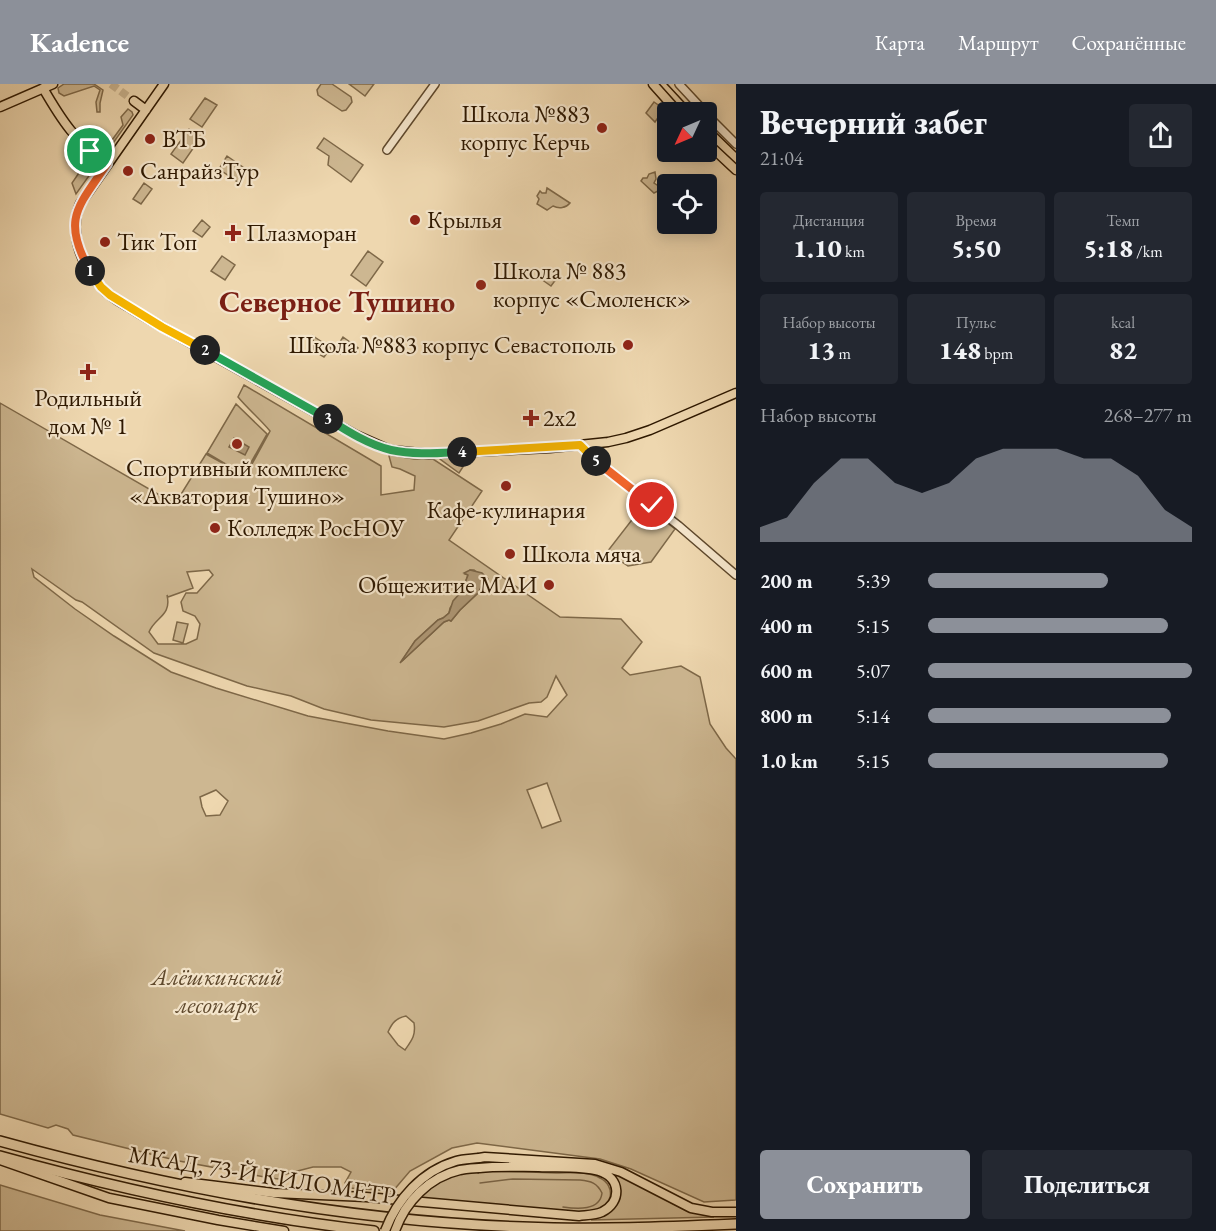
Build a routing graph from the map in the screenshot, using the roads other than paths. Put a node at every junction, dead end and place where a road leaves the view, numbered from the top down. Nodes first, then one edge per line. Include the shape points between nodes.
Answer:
1 (53, 84) edge
2 (164, 84) edge
3 (435, 84) edge
4 (654, 84) edge
5 (679, 84) edge
6 (43, 88) junction
7 (134, 101) tunnel mouth
8 (669, 102) edge
9 (696, 102) edge
10 (0, 107) edge
11 (146, 110) junction
12 (717, 124) edge
13 (736, 144) edge
14 (387, 150) dead end
15 (717, 152) edge
16 (107, 164) junction
17 (736, 170) edge
18 (736, 393) edge
19 (580, 445) junction
20 (736, 575) edge
21 (0, 1142) edge
22 (0, 1158) edge
23 (607, 1171) junction
24 (152, 1179) junction
25 (736, 1212) edge
26 (736, 1224) edge
27 (284, 1231) edge
28 (374, 1231) edge
29 (385, 1231) edge
30 (395, 1231) edge

1 - 6 main road
2 - 11 main road
3 - 14 street
4 - 8 main road
5 - 9 street
6 - 10 main road
6 - 16 main road via 77,139
7 - 11 main road
11 - 16 main road
12 - 13 street
15 - 17 main road
16 - 19 main road via 75,218 81,254 104,290 162,327 390,450 429,454
18 - 19 main road via 626,438
19 - 20 street
21 - 24 highway, МКАД, 73-Й КИЛОМЕТР
22 - 27 main road via 109,1198
22 - 28 highway, МКАД, 73-Й КИЛОМЕТР via 150,1194
23 - 24 main road via 615,1185 615,1200 602,1212 579,1216
23 - 25 main road via 635,1179 691,1208
23 - 29 main road, bridge via 595,1164 485,1157 457,1161 441,1167 407,1193
23 - 30 main road, bridge via 479,1167 459,1170 415,1196
24 - 26 highway, МКАД, 73-Й КИЛОМЕТР via 296,1205 410,1219 599,1229

